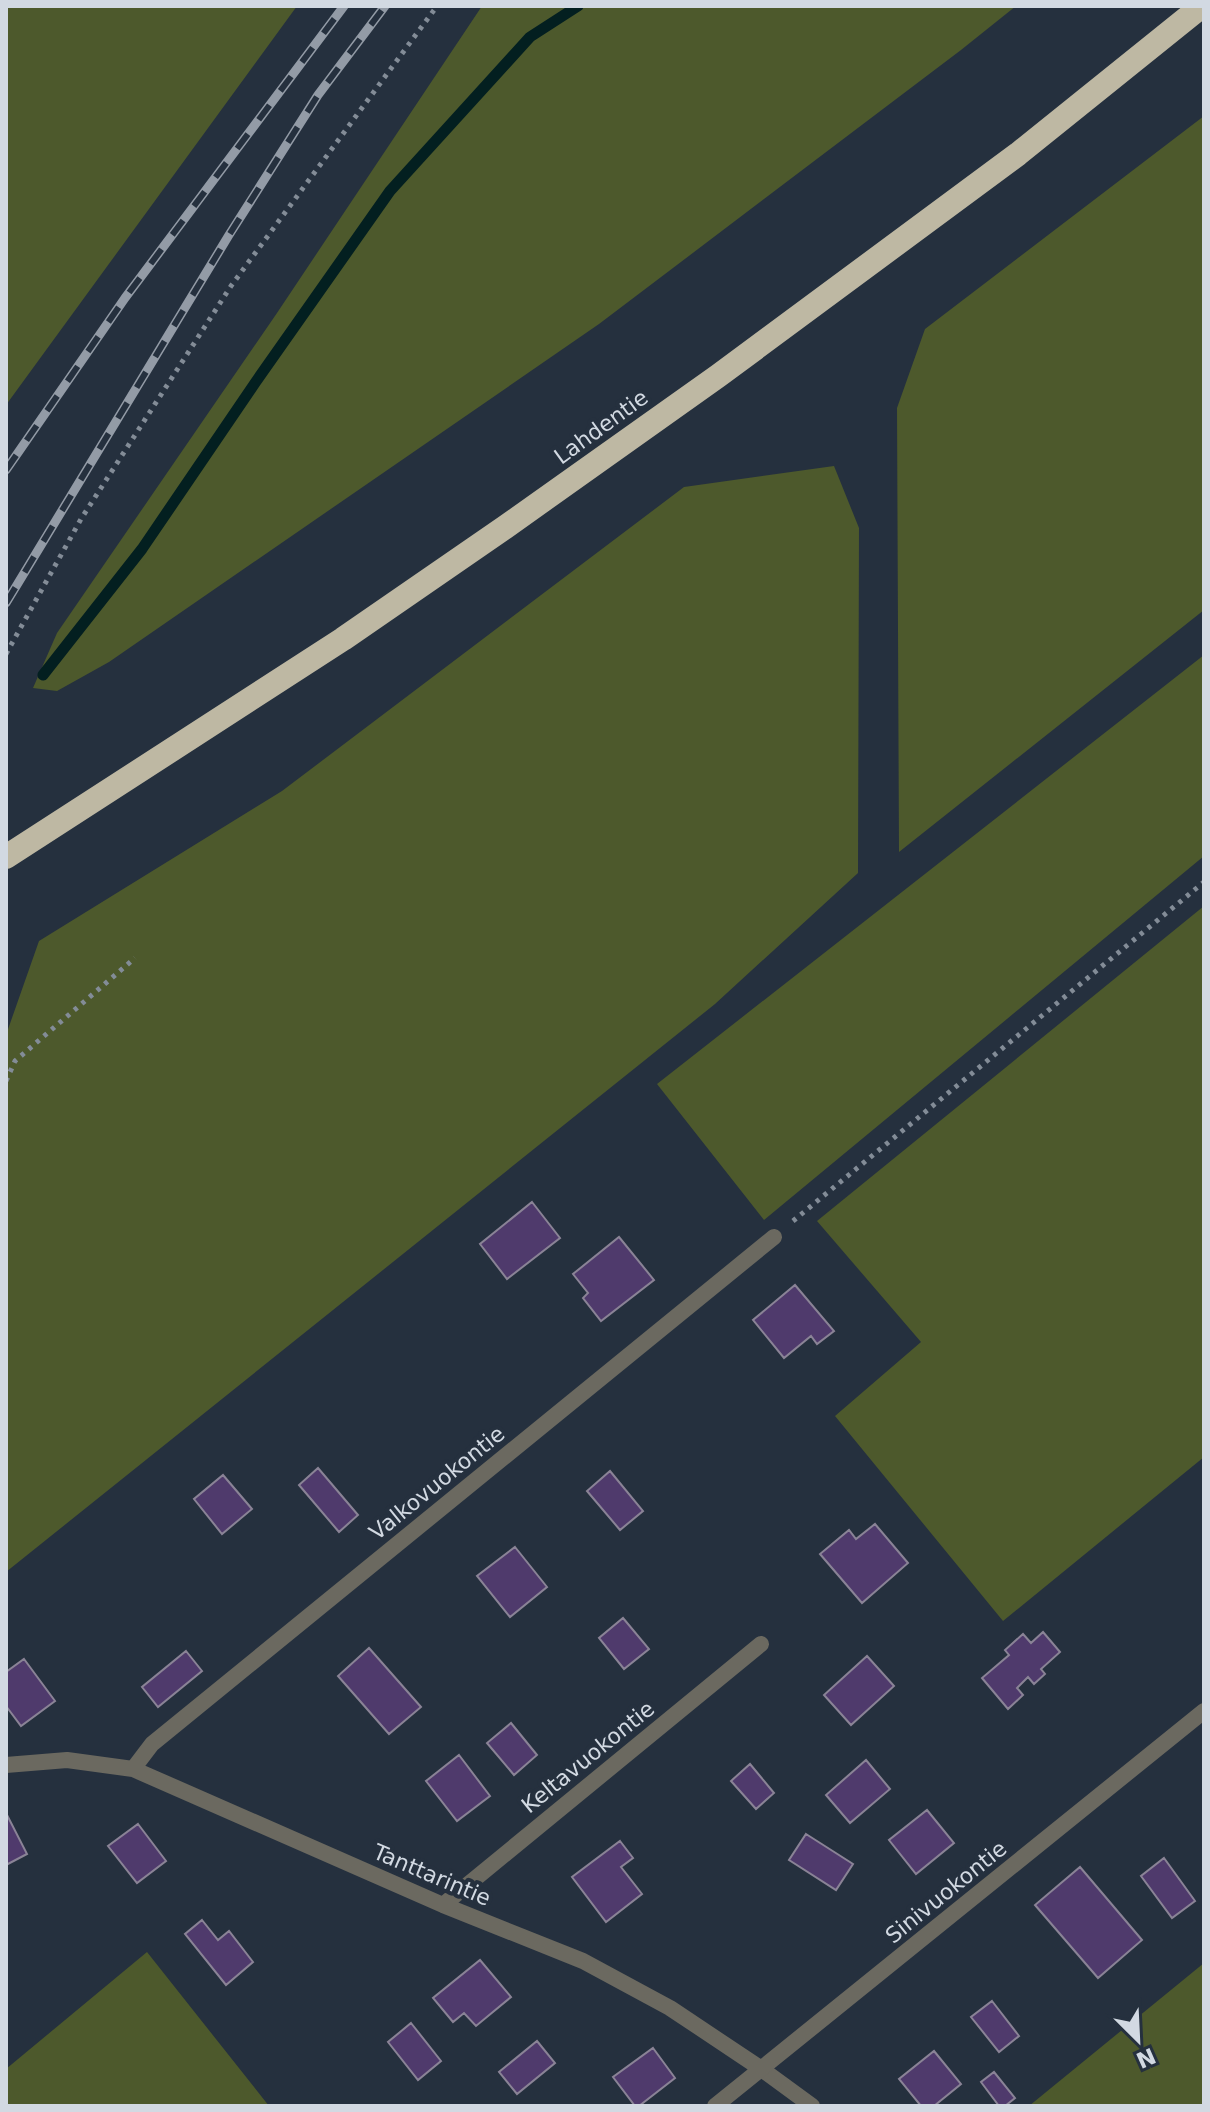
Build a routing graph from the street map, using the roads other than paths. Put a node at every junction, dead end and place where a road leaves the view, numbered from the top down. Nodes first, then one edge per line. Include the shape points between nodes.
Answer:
1 (1202, 6) edge
2 (6, 857) edge
3 (774, 1237) road end
4 (761, 1644) dead end
5 (1204, 1711) edge
6 (6, 1765) edge
7 (133, 1769) junction
8 (443, 1905) junction
9 (760, 2068) junction
10 (715, 2106) edge
11 (812, 2106) edge

1 - 2 highway, Lahdentie via 1018,154 667,412 343,639
3 - 7 street, Valkovuokontie via 152,1744
4 - 8 street, Keltavuokontie
5 - 9 street, Sinivuokontie
6 - 7 street, Tanttarintie via 67,1760
7 - 8 street, Tanttarintie
8 - 9 street, Tanttarintie via 583,1961 670,2008
9 - 10 street, Sinivuokontie
9 - 11 street, Tanttarintie

